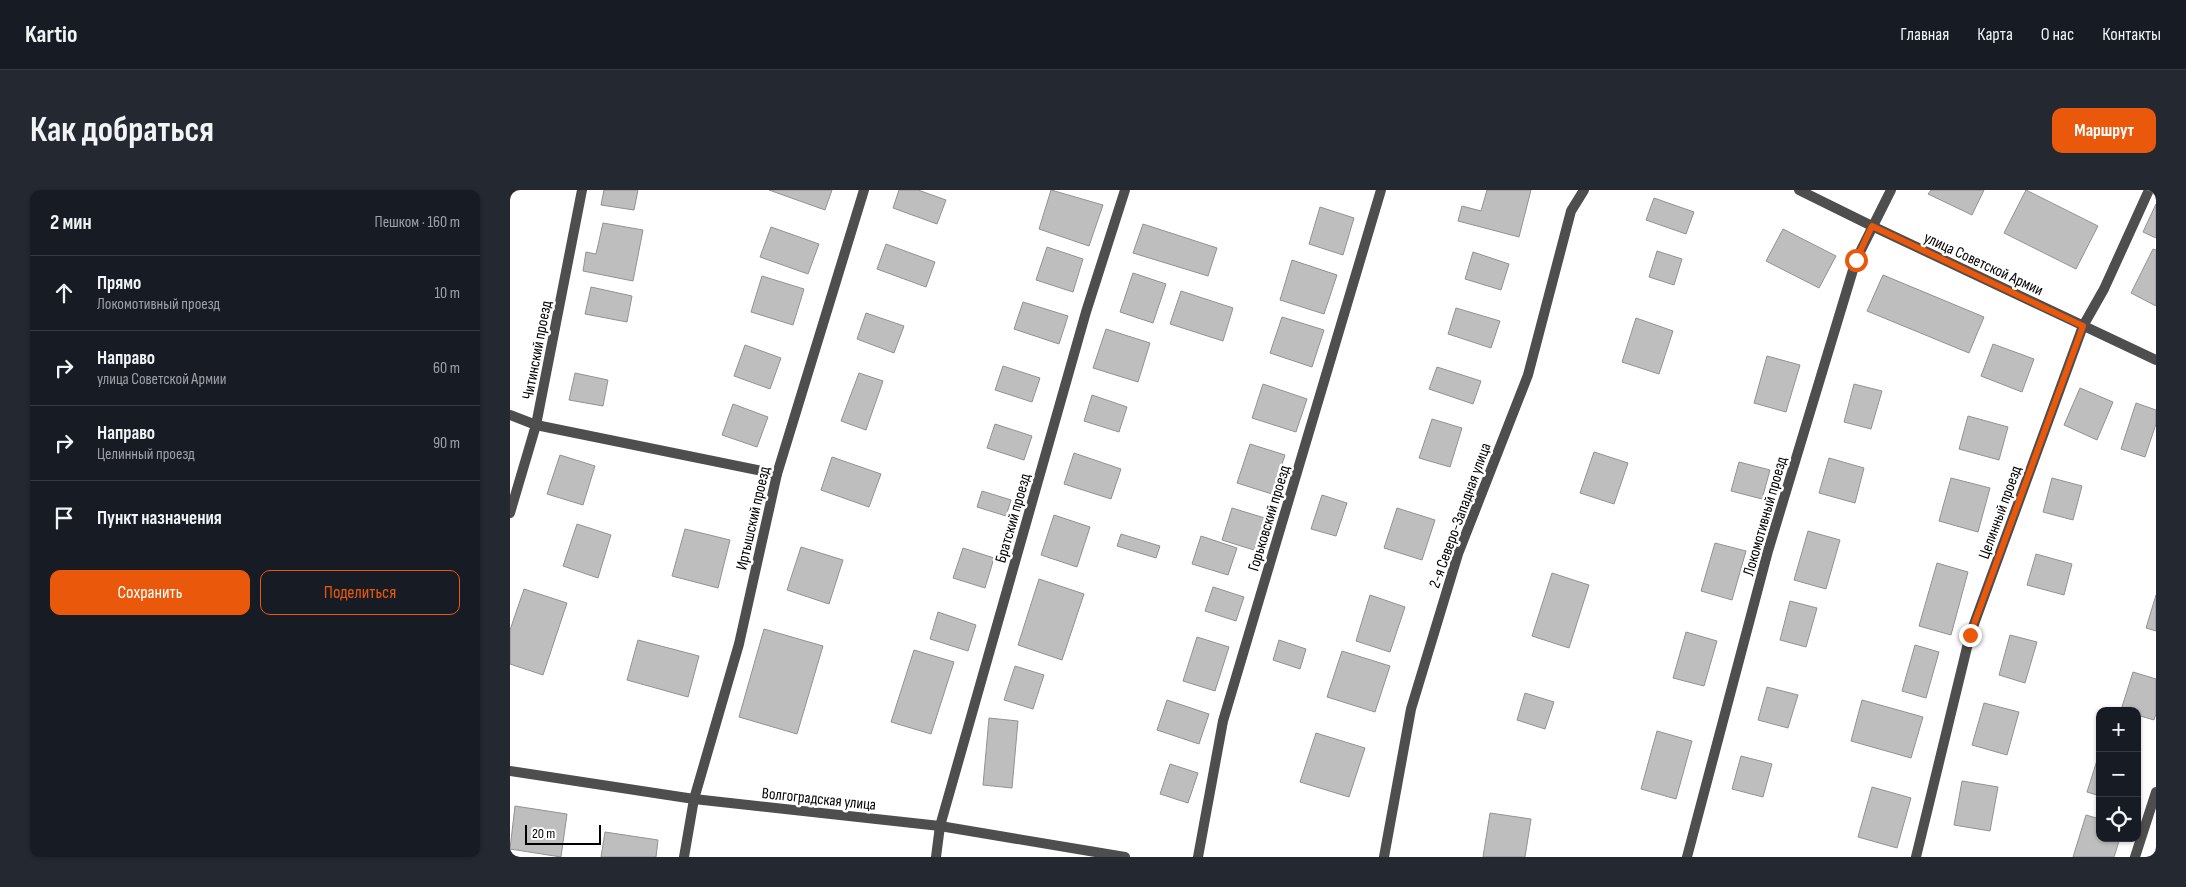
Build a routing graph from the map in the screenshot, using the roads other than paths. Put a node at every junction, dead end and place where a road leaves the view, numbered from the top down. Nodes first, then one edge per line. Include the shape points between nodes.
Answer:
1 (582, 190) edge
2 (864, 190) edge
3 (1125, 190) edge
4 (1381, 190) edge
5 (1584, 190) edge
6 (1800, 190) edge
7 (1891, 190) edge
8 (2149, 190) edge
9 (1872, 226) junction
10 (2083, 326) junction
11 (2156, 360) edge
12 (510, 415) edge
13 (536, 425) junction
14 (777, 474) junction
15 (510, 513) edge
16 (510, 771) edge
17 (2156, 792) edge
18 (694, 799) junction
19 (940, 826) junction
20 (684, 857) edge
21 (936, 857) edge
22 (1125, 857) edge
23 (1198, 857) edge
24 (1384, 857) edge
25 (1687, 857) edge
26 (1916, 857) edge
27 (2134, 857) edge

1 - 13 street, Читинский проезд
2 - 14 street, Иртышский проезд
3 - 19 street, Братский проезд via 1086,312
4 - 23 street, Горьковский проезд via 1223,721
5 - 24 street, 2-я Северо-Западная улица via 1571,211 1528,375 1458,554 1411,709
6 - 9 street, улица Советской Армии
7 - 9 street, Локомотивный проезд
8 - 10 street, Целинный проезд via 2104,289
9 - 10 street, улица Советской Армии
9 - 25 street, Локомотивный проезд via 1856,260 1768,552
10 - 11 street, улица Советской Армии
10 - 26 street, Целинный проезд via 1970,635
12 - 13 street
13 - 14 street
13 - 15 street, Читинский проезд
14 - 18 street, Иртышский проезд via 739,644
16 - 18 street, Волгоградская улица
17 - 27 street
18 - 19 street, Волгоградская улица
18 - 20 street, Иртышский проезд
19 - 21 street, Братский проезд
19 - 22 street, Волгоградская улица

